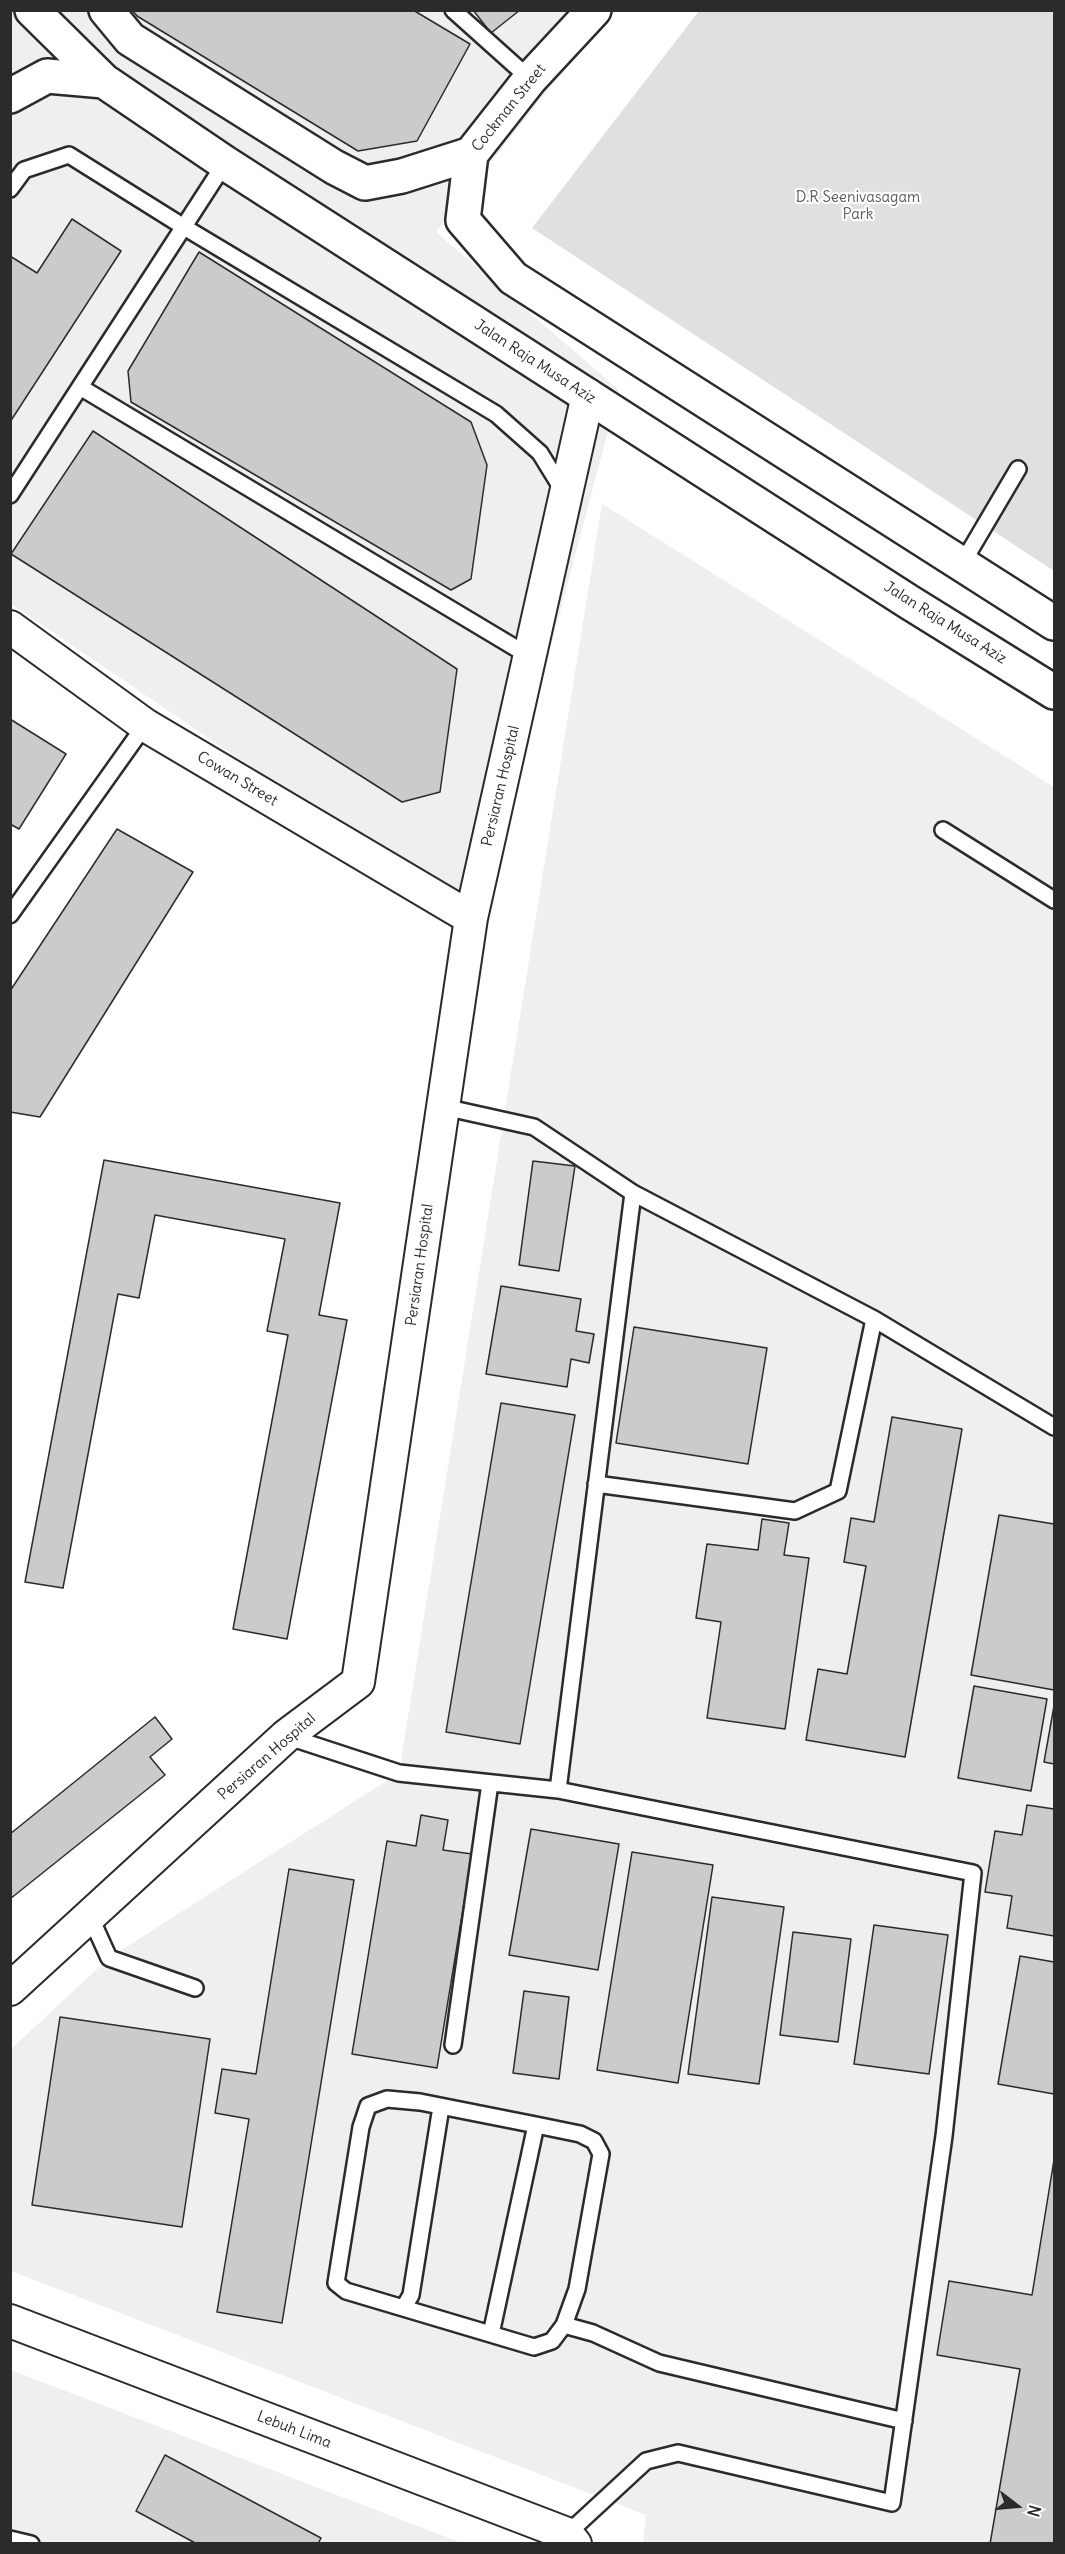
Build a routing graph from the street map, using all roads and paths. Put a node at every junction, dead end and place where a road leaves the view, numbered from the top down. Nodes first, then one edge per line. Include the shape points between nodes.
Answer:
1 (32, 10) edge
2 (106, 10) edge
3 (453, 10) edge
4 (594, 10) edge
5 (530, 79) junction
6 (104, 81) junction
7 (10, 96) edge
8 (471, 154) junction
9 (225, 163) junction
10 (10, 189) edge
11 (184, 227) junction
12 (80, 387) junction
13 (588, 395) junction
14 (1018, 469) dead end
15 (10, 495) edge
16 (566, 496) junction
17 (962, 564) junction
18 (1054, 623) edge
19 (10, 627) edge
20 (530, 656) junction
21 (1054, 692) edge
22 (146, 725) junction
23 (943, 830) dead end
24 (1054, 900) edge
25 (10, 915) edge
26 (471, 918) junction
27 (444, 1107) junction
28 (633, 1194) junction
29 (874, 1319) junction
30 (1054, 1427) edge
31 (596, 1484) junction
32 (286, 1736) junction
33 (490, 1783) junction
34 (558, 1790) junction
35 (90, 1916) junction
36 (195, 1988) dead end
37 (10, 1989) edge
38 (453, 2045) dead end
39 (441, 2107) junction
40 (536, 2125) junction
41 (404, 2307) junction
42 (10, 2321) edge
43 (564, 2325) junction
44 (491, 2334) junction
45 (904, 2421) junction
46 (10, 2539) edge
47 (571, 2539) edge
48 (31, 2544) edge

1 - 6 main road, Jalan Raja Musa Aziz
2 - 8 main road via 130,39 365,183 402,176
3 - 5 lane
4 - 5 main road, Cockman Street
5 - 8 main road, Cockman Street
6 - 7 main road via 47,76
6 - 9 main road, Jalan Raja Musa Aziz
8 - 17 main road, Cockman Street via 463,220 513,278
9 - 11 lane
9 - 13 main road, Jalan Raja Musa Aziz
10 - 11 lane via 24,170 69,155
11 - 12 lane
11 - 16 lane via 496,414 540,453
12 - 15 lane
12 - 20 lane
13 - 16 street, Persiaran Hospital
13 - 21 main road, Jalan Raja Musa Aziz
14 - 17 lane
16 - 20 street, Persiaran Hospital
17 - 18 main road
19 - 22 street, Cowan Street
20 - 26 street, Persiaran Hospital
22 - 25 lane
22 - 26 street, Cowan Street
23 - 24 lane
26 - 27 street, Persiaran Hospital
27 - 28 lane via 534,1126
27 - 32 street, Persiaran Hospital via 358,1682
28 - 29 lane
28 - 31 lane
29 - 30 lane
29 - 31 lane via 838,1491 795,1511
31 - 34 lane
32 - 33 lane via 399,1773
32 - 35 street, Persiaran Hospital
33 - 34 lane
33 - 38 lane
34 - 45 lane via 974,1873 948,2106
35 - 36 lane via 109,1958
35 - 37 street, Persiaran Hospital
39 - 40 lane
39 - 41 lane via 411,2295
39 - 41 lane via 387,2100 368,2106 361,2127 336,2283 346,2290
40 - 43 lane via 580,2134 594,2141 601,2154 577,2289
40 - 44 lane
41 - 44 lane
42 - 47 street, Lebuh Lima
43 - 44 lane via 552,2341 534,2347
43 - 45 lane via 593,2333 659,2363
45 - 47 lane via 892,2503 678,2453 646,2461
46 - 48 lane

